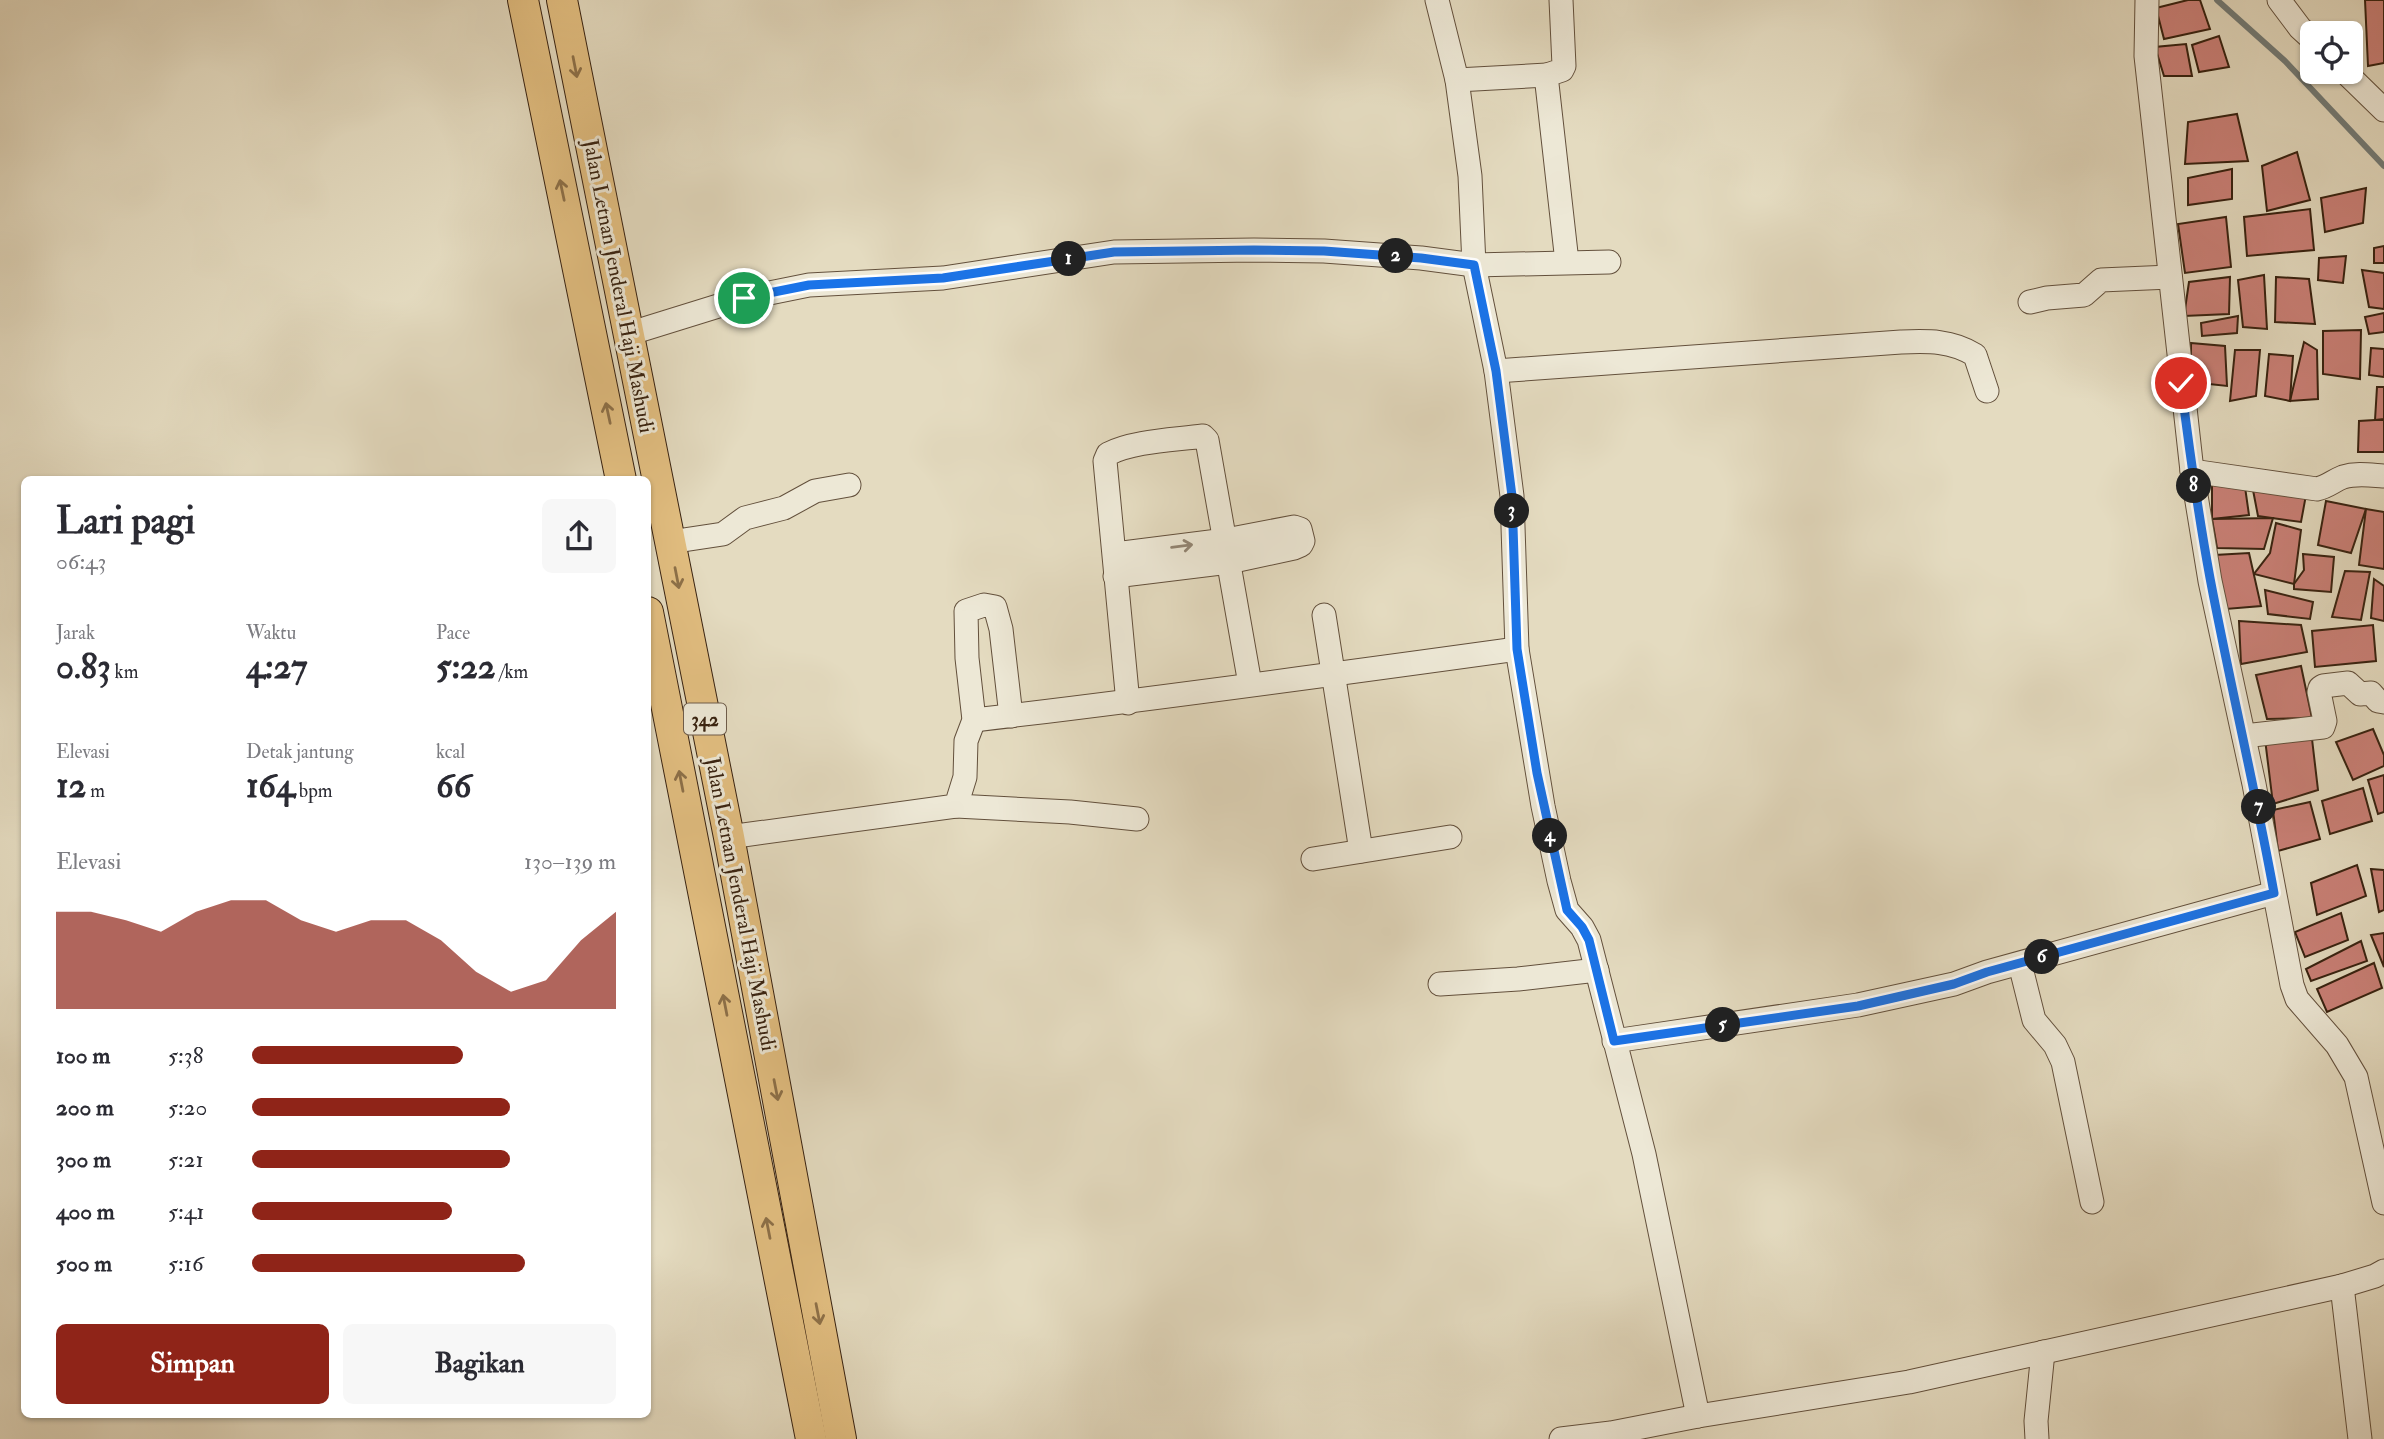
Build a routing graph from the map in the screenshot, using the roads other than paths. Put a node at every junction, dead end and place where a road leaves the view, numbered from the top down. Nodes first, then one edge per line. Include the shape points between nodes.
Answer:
1 (523, 0) edge
2 (562, 0) edge
3 (1437, 0) edge
4 (1562, 0) edge
5 (2148, 0) edge
6 (2279, 0) edge
7 (2300, 27) edge
8 (1547, 75) junction
9 (1457, 80) junction
10 (2357, 84) edge
11 (2384, 110) edge
12 (1567, 262) junction
13 (1609, 262) dead end
14 (1474, 265) junction
15 (2170, 277) junction
16 (2029, 302) dead end
17 (628, 334) junction
18 (1496, 371) junction
19 (1987, 391) dead end
20 (2192, 471) junction
21 (620, 476) edge
22 (2383, 476) edge
23 (849, 485) dead end
24 (670, 542) junction
25 (1227, 551) junction
26 (1115, 565) junction
27 (1324, 615) dead end
28 (651, 627) edge
29 (1517, 649) junction
30 (1333, 675) junction
31 (1250, 684) junction
32 (2384, 702) edge
33 (1128, 703) junction
34 (1011, 716) junction
35 (974, 720) junction
36 (2244, 736) junction
37 (956, 806) junction
38 (1137, 820) dead end
39 (729, 837) junction
40 (1450, 837) dead end
41 (1361, 850) junction
42 (1313, 859) dead end
43 (2274, 893) junction
44 (2020, 964) junction
45 (1597, 970) junction
46 (1440, 984) dead end
47 (1614, 1041) junction
48 (2092, 1202) dead end
49 (2384, 1203) edge
50 (2384, 1271) edge
51 (2342, 1286) junction
52 (2043, 1352) junction
53 (1698, 1416) junction
54 (1611, 1436) edge
55 (811, 1439) edge
56 (841, 1439) edge
57 (1561, 1439) edge
58 (2037, 1439) edge
59 (2360, 1439) edge

21 -> 1 main road, Jalan Letnan Jenderal Haji Mashudi
2 -> 17 main road, Jalan Letnan Jenderal Haji Mashudi / 342
3 - 9 street
4 - 8 street via 1564,66
5 - 15 street via 2146,56
6 - 7 street
8 - 9 street
8 - 12 street
9 - 14 street
10 - 11 street
12 - 13 street
12 - 14 street
14 - 17 street via 1324,251 1114,252 943,278 809,285 744,298
14 - 18 street
15 - 16 street via 2101,280 2084,295
15 - 20 street
17 - 24 main road, Jalan Letnan Jenderal Haji Mashudi / 342
18 - 19 street via 1937,341 1975,355
18 - 29 street via 1512,496
20 - 22 street via 2317,489 2357,474
20 - 36 street
23 - 24 street via 815,491 784,508 745,519 723,534
24 -> 39 main road, Jalan Letnan Jenderal Haji Mashudi / 342
25 - 26 street
25 - 26 street via 1210,449 1206,439 1198,437 1108,454 1105,471
25 - 31 street
26 - 33 street
27 - 30 street
55 -> 28 main road, Jalan Letnan Jenderal Haji Mashudi / 342
29 - 30 street
29 - 45 street via 1559,881 1567,910 1589,940
30 - 31 street
30 - 41 street
31 - 33 street
32 - 36 street via 2371,693 2360,694 2348,683 2323,686 2319,692 2323,727
33 - 34 street
34 - 35 street
34 - 35 street via 1001,629 995,607 984,605 966,611
35 - 37 street via 966,741 965,777
36 - 43 street
37 - 38 street via 1070,811
37 - 39 street
39 -> 56 main road, Jalan Letnan Jenderal Haji Mashudi / 342
40 - 41 street
41 - 42 street
43 - 44 street
43 - 49 street via 2297,999 2337,1045 2356,1077
44 - 47 street via 1858,1006
44 - 48 street via 2034,1020 2061,1053
45 - 46 street
45 - 47 street
47 - 53 street via 1644,1154
50 - 51 street
51 - 52 street
51 - 59 street
52 - 53 street via 1909,1382
52 - 58 street
53 - 54 street
54 - 57 street

